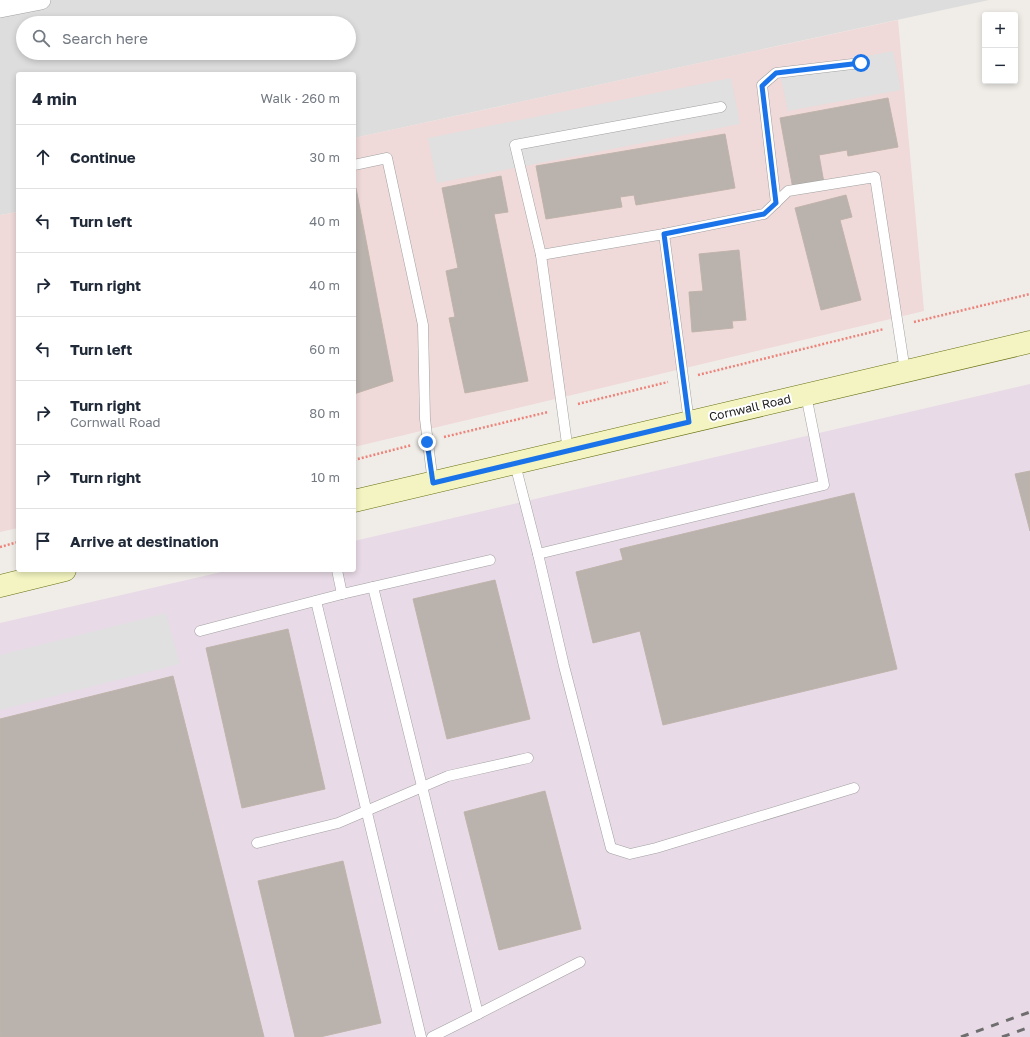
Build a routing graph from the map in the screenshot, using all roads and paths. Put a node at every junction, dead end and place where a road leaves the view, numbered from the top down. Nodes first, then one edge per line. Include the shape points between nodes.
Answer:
1 (41, 0) edge
2 (0, 8) edge
3 (861, 63) dead end
4 (721, 107) dead end
5 (356, 165) edge
6 (776, 203) junction
7 (664, 234) junction
8 (541, 255) junction
9 (1030, 342) edge
10 (905, 371) junction
11 (806, 395) junction
12 (689, 422) junction
13 (568, 451) junction
14 (515, 464) junction
15 (433, 483) junction
16 (356, 502) edge
17 (16, 543) edge
18 (0, 547) edge
19 (538, 554) junction
20 (490, 560) dead end
21 (56, 572) edge
22 (337, 572) edge
23 (0, 586) edge
24 (373, 587) junction
25 (342, 594) junction
26 (316, 601) junction
27 (200, 631) dead end
28 (528, 758) dead end
29 (423, 788) junction
30 (854, 788) dead end
31 (366, 811) junction
32 (257, 843) dead end
33 (580, 962) dead end
34 (478, 1014) junction
35 (421, 1037) edge
36 (432, 1037) edge

1 - 2 street
3 - 6 lane via 776,73 762,86
4 - 8 lane via 515,145
5 - 15 lane via 387,158 423,325 425,419
6 - 7 lane via 764,214
6 - 10 lane via 788,191 875,177
7 - 8 lane
7 - 12 lane
8 - 13 lane
9 - 10 main road, Cornwall Road
10 - 11 main road, Cornwall Road
11 - 12 main road, Cornwall Road
11 - 19 lane via 824,485
12 - 13 main road, Cornwall Road
13 - 14 main road, Cornwall Road
14 - 15 main road, Cornwall Road
14 - 19 lane
15 - 16 main road, Cornwall Road
17 - 18 path
19 - 30 lane via 564,666 612,848 630,854 656,848
20 - 24 lane
21 - 23 main road
22 - 25 lane
24 - 25 lane
24 - 29 lane
25 - 26 lane
26 - 27 lane
26 - 31 lane
28 - 29 lane via 448,776
29 - 31 lane
29 - 34 lane
31 - 32 lane via 338,823
31 - 35 lane
33 - 34 lane
34 - 36 lane

